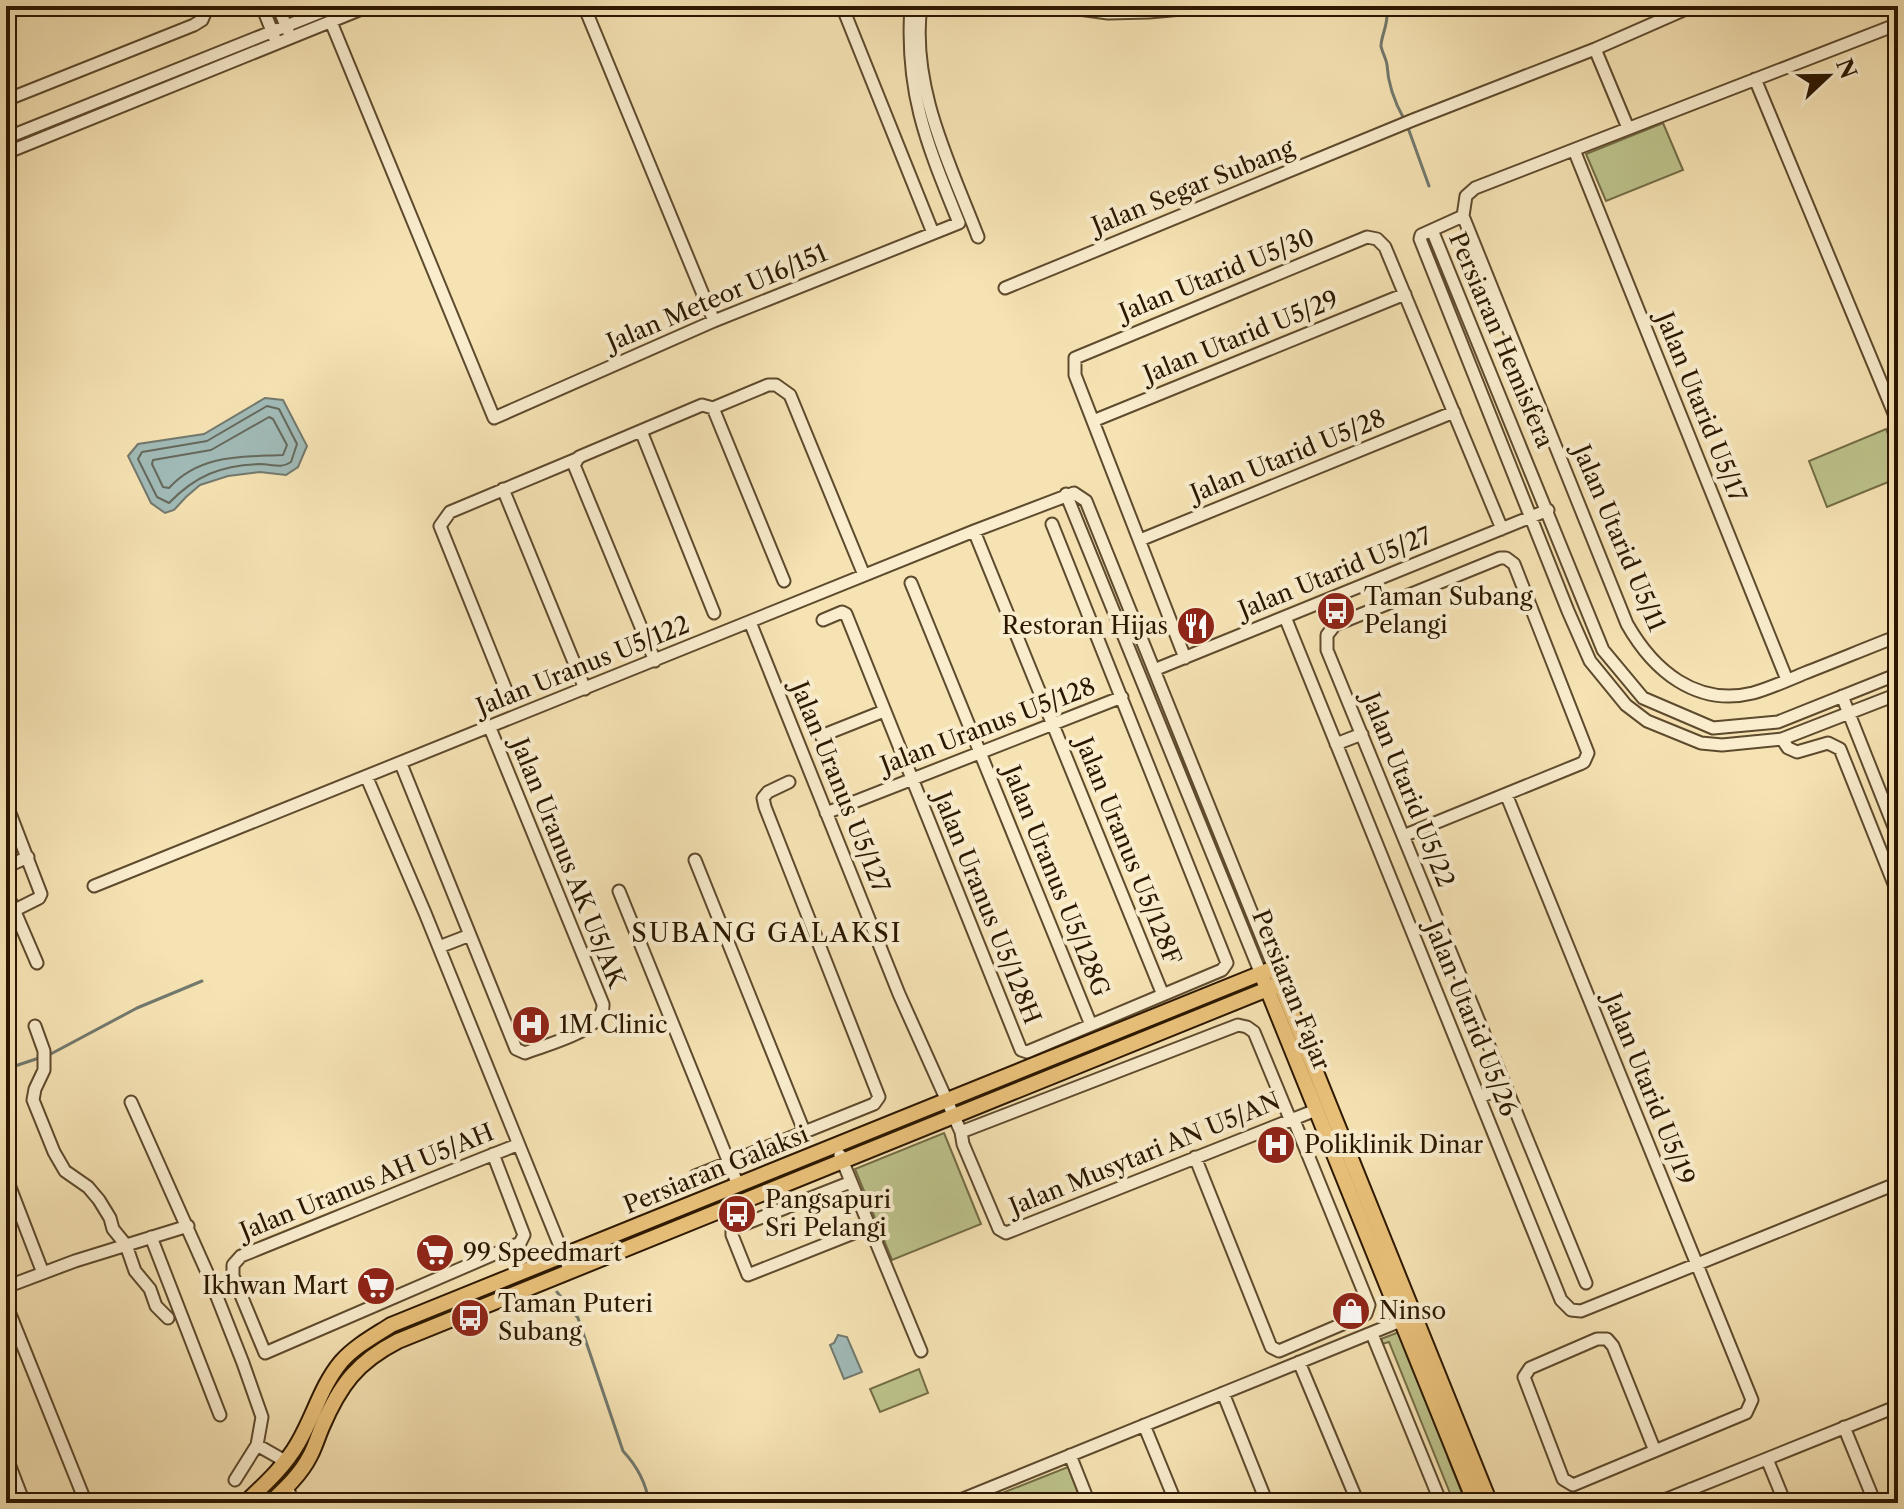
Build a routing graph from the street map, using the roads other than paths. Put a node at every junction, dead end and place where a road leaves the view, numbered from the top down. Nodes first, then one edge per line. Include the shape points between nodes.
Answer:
1 (208, 6) edge
2 (262, 6) edge
3 (278, 6) edge
4 (336, 6) edge
5 (369, 6) edge
6 (584, 6) edge
7 (842, 6) edge
8 (911, 6) edge
9 (921, 6) edge
10 (1057, 6) edge
11 (1215, 6) edge
12 (1693, 6) edge
13 (331, 22) junction
14 (1898, 24) edge
15 (288, 32) junction
16 (275, 38) junction
17 (1595, 49) junction
18 (1755, 79) junction
19 (6, 100) edge
20 (1628, 128) junction
21 (6, 138) edge
22 (1574, 150) junction
23 (6, 153) edge
24 (1463, 216) junction
25 (1432, 230) junction
26 (933, 233) junction
27 (978, 237) dead end
28 (1005, 288) dead end
29 (1405, 294) junction
30 (714, 321) junction
31 (713, 408) junction
32 (1454, 412) junction
33 (1093, 421) junction
34 (1898, 423) edge
35 (641, 431) junction
36 (577, 461) junction
37 (503, 489) junction
38 (1066, 494) junction
39 (1548, 510) junction
40 (1530, 518) junction
41 (1052, 524) dead end
42 (1502, 529) junction
43 (974, 531) junction
44 (1140, 540) junction
45 (864, 575) junction
46 (784, 581) dead end
47 (911, 583) dead end
48 (1102, 583) junction
49 (714, 613) dead end
50 (1285, 617) junction
51 (823, 620) dead end
52 (750, 622) junction
53 (1898, 636) edge
54 (1185, 658) junction
55 (655, 661) junction
56 (1154, 670) junction
57 (1898, 674) edge
58 (1787, 680) junction
59 (585, 689) junction
60 (1898, 694) edge
61 (508, 695) dead end
62 (1842, 696) junction
63 (1122, 697) junction
64 (884, 711) junction
65 (1849, 714) junction
66 (1053, 724) junction
67 (490, 728) junction
68 (1362, 734) junction
69 (821, 736) dead end
70 (1782, 739) junction
71 (1336, 744) junction
72 (980, 753) junction
73 (401, 764) junction
74 (1179, 774) junction
75 (367, 778) junction
76 (911, 780) junction
77 (789, 782) dead end
78 (1506, 794) junction
79 (6, 803) edge
80 (826, 813) junction
81 (1403, 836) junction
82 (1898, 837) edge
83 (28, 857) junction
84 (695, 860) dead end
85 (6, 867) edge
86 (94, 886) dead end
87 (6, 891) edge
88 (619, 891) dead end
89 (1898, 894) edge
90 (15, 910) junction
91 (470, 935) junction
92 (439, 947) junction
93 (37, 963) dead end
94 (1267, 971) junction
95 (1274, 987) junction
96 (1163, 995) junction
97 (1091, 1025) junction
98 (35, 1026) dead end
99 (1506, 1087) junction
100 (1479, 1097) junction
101 (948, 1100) junction
102 (131, 1102) dead end
103 (1316, 1110) junction
104 (953, 1114) junction
105 (1292, 1119) junction
106 (804, 1131) junction
107 (961, 1132) junction
108 (517, 1145) junction
109 (837, 1146) junction
110 (493, 1154) junction
111 (1195, 1157) junction
112 (842, 1161) junction
113 (728, 1162) junction
114 (695, 1176) dead end
115 (6, 1177) edge
116 (851, 1182) junction
117 (1898, 1183) edge
118 (738, 1185) junction
119 (188, 1226) junction
120 (869, 1227) junction
121 (151, 1237) junction
122 (126, 1245) junction
123 (563, 1255) junction
124 (1696, 1265) junction
125 (570, 1271) junction
126 (43, 1273) junction
127 (1586, 1283) dead end
128 (6, 1287) edge
129 (240, 1294) junction
130 (219, 1302) junction
131 (6, 1304) edge
132 (168, 1318) dead end
133 (1409, 1318) junction
134 (1372, 1334) junction
135 (921, 1351) dead end
136 (1299, 1362) junction
137 (1223, 1393) junction
138 (1898, 1406) edge
139 (220, 1415) dead end
140 (1144, 1425) junction
141 (1844, 1427) junction
142 (299, 1442) junction
143 (257, 1445) junction
144 (1655, 1451) junction
145 (1070, 1455) junction
146 (6, 1456) edge
147 (1767, 1459) junction
148 (285, 1461) junction
149 (235, 1480) dead end
150 (1691, 1489) junction
151 (278, 1496) edge
152 (24, 1503) edge
153 (86, 1503) edge
154 (245, 1503) edge
155 (255, 1503) edge
156 (294, 1503) edge
157 (953, 1503) edge
158 (1089, 1503) edge
159 (1176, 1503) edge
160 (1267, 1503) edge
161 (1358, 1503) edge
162 (1441, 1503) edge
163 (1475, 1503) edge
164 (1490, 1503) edge
165 (1657, 1503) edge
166 (1696, 1503) edge
167 (1785, 1503) edge
168 (1875, 1503) edge

1 - 19 street via 194,25
2 - 16 street
3 - 15 street
4 - 15 street
5 - 13 street
6 - 30 street
7 - 26 street
8 - 26 street, Jalan Meteor U16/151 via 910,73 920,120 959,223
9 - 27 street via 927,95
10 - 11 street via 1122,13
12 - 17 street, Jalan Segar Subang
13 - 15 street
13 - 30 street, Jalan Meteor U16/151 via 494,418
14 - 18 street
15 - 16 street
16 - 21 street
16 - 23 street
17 - 20 street
17 - 28 street, Jalan Segar Subang
18 - 20 street
18 - 34 street
20 - 22 street
22 - 24 street via 1475,188 1466,196
22 - 58 street, Jalan Utarid U5/17
24 - 25 street
24 - 58 street, Jalan Utarid U5/11 via 1627,624 1641,647 1673,679 1707,694 1752,693
25 - 39 street, Persiaran Hemisfera
25 - 40 street, Persiaran Hemisfera via 1420,239
26 - 30 street, Jalan Meteor U16/151
29 - 32 street
29 - 33 street, Jalan Utarid U5/29
29 - 33 street, Jalan Utarid U5/30 via 1385,247 1367,237 1075,358
31 - 35 street via 702,405
31 - 45 street via 768,385 790,395
31 - 46 street
32 - 42 street
32 - 44 street, Jalan Utarid U5/28
33 - 44 street
35 - 36 street
35 - 49 street
36 - 37 street
36 - 55 street
37 - 59 street
37 - 61 street via 450,512 440,526
38 - 43 street, Jalan Uranus U5/122
38 - 48 street, Persiaran Fajar
38 - 56 street, Persiaran Fajar via 1086,501
39 - 40 street, Jalan Utarid U5/27
39 - 62 street, Persiaran Hemisfera via 1603,650 1643,698 1713,728 1778,722
40 - 42 street, Jalan Utarid U5/27
40 - 70 street, Persiaran Hemisfera via 1590,661 1626,705 1647,721 1701,743
41 - 63 street
42 - 50 street, Jalan Utarid U5/27
43 - 45 street, Jalan Uranus U5/122
43 - 66 street, Jalan Uranus U5/128F
44 - 54 street
45 - 52 street, Jalan Uranus U5/122
47 - 72 street, Jalan Uranus U5/128G
48 - 56 street via 1143,666
48 - 74 street, Persiaran Fajar
50 - 54 street, Jalan Utarid U5/27
50 - 71 street, Jalan Utarid U5/26
51 - 64 street, Jalan Uranus U5/128H via 846,614
52 - 55 street, Jalan Uranus U5/122
52 - 80 street, Jalan Uranus U5/127
53 - 58 street, Jalan Utarid U5/11
54 - 56 street, Jalan Utarid U5/27
55 - 59 street, Jalan Uranus U5/122
56 - 74 street via 1151,689
56 - 94 street, Persiaran Fajar
57 - 62 street, Persiaran Hemisfera
59 - 67 street, Jalan Uranus U5/122
60 - 65 street, Persiaran Hemisfera
62 - 65 street
63 - 66 street, Jalan Uranus U5/128
63 - 96 street via 1227,963 1222,970
64 - 69 street
64 - 76 street, Jalan Uranus U5/128H
65 - 70 street, Persiaran Hemisfera
65 - 82 street
66 - 72 street, Jalan Uranus U5/128
66 - 96 street, Jalan Uranus U5/128F
67 - 73 street, Jalan Uranus U5/122
67 - 91 street, Jalan Uranus AK U5/AK via 603,1004 595,1025 525,1053 516,1049
68 - 71 street
68 - 78 street, Jalan Utarid U5/22 via 1327,650 1327,635 1335,625 1506,558 1514,564 1588,753 1580,764
68 - 81 street, Jalan Utarid U5/22
70 - 89 street via 1797,752 1828,743 1840,749
71 - 100 street, Jalan Utarid U5/26
72 - 76 street, Jalan Uranus U5/128
72 - 97 street, Jalan Uranus U5/128G
73 - 75 street, Jalan Uranus U5/122
73 - 91 street
74 - 94 street, Persiaran Fajar
75 - 86 street, Jalan Uranus U5/122
75 - 92 street
76 - 80 street, Jalan Uranus U5/128
76 - 97 street, Jalan Uranus U5/128H via 1024,1052
77 - 106 street via 768,792 765,807 879,1097 874,1104
78 - 81 street
78 - 124 street, Jalan Utarid U5/19
79 - 83 street
80 - 101 street, Jalan Uranus U5/127
81 - 99 street, Jalan Utarid U5/22
83 - 85 street
83 - 90 street via 41,894
84 - 106 street
87 - 90 street
88 - 113 street
90 - 93 street
91 - 92 street
92 - 108 street
94 - 95 main road, Persiaran Fajar
94 - 101 main road, Persiaran Galaksi
95 - 103 main road, Persiaran Fajar
95 - 104 main road, Persiaran Galaksi
95 - 133 main road, Persiaran Fajar
96 - 97 street
98 - 122 street via 44,1058 33,1100 54,1152 65,1171 99,1200
99 - 100 street
99 - 127 street, Jalan Utarid U5/22
100 - 124 street, Jalan Utarid U5/26 via 1561,1300 1571,1310 1581,1311
101 - 104 street, Jalan Uranus U5/127
101 - 109 main road, Persiaran Galaksi
102 - 119 street
103 - 105 street, Jalan Musytari AN U5/AN
103 - 133 main road, Persiaran Fajar
104 - 107 street, Jalan Uranus U5/127
104 - 112 main road, Persiaran Galaksi
105 - 107 street via 1254,1032 1238,1025
105 - 111 street, Jalan Musytari AN U5/AN
105 - 111 street via 1369,1305 1366,1314 1279,1351 1271,1347
106 - 113 street
107 - 111 street, Jalan Musytari AN U5/AN via 999,1229 1006,1233
108 - 110 street, Jalan Uranus AH U5/AH
108 - 123 street
109 - 112 street
109 - 118 main road, Persiaran Galaksi
110 - 129 street, Jalan Uranus AH U5/AH via 241,1256 233,1265
110 - 129 street, Jalan Uranus AH U5/AH via 524,1235 514,1247 265,1353
112 - 116 street
112 - 125 main road, Persiaran Galaksi
113 - 114 street
113 - 118 street
115 - 126 street
116 - 120 street
116 - 120 street via 732,1229 732,1235 748,1275
117 - 124 street
118 - 123 main road, Persiaran Galaksi
119 - 121 street
119 - 130 street
120 - 135 street
121 - 122 street
121 - 139 street
122 - 126 street
122 - 132 street via 135,1271
123 - 125 street
123 - 142 main road, Persiaran Galaksi via 391,1325 365,1341 342,1360 325,1385
124 - 144 street, Jalan Utarid U5/19 via 1752,1400 1746,1413
125 - 151 main road, Persiaran Galaksi via 398,1341 361,1364 336,1397 310,1456
126 - 128 street
129 - 130 street
130 - 143 street via 262,1417
131 - 153 street
133 - 134 street
133 - 163 main road, Persiaran Fajar
133 - 164 main road, Persiaran Fajar
134 - 136 street
134 - 162 street
136 - 137 street
136 - 161 street
137 - 140 street
137 - 160 street
138 - 141 street
140 - 145 street
140 - 159 street
141 - 147 street
141 - 168 street
142 - 148 main road, Persiaran Galaksi
142 - 151 main road via 297,1460
143 - 148 street
143 - 149 street
144 - 144 street via 1573,1485 1563,1479 1524,1377 1530,1368 1607,1339
145 - 157 street
145 - 158 street
146 - 152 street
147 - 150 street
147 - 167 street
148 - 154 main road, Persiaran Galaksi
150 - 165 street
150 - 166 street
151 - 155 main road
151 - 156 street

